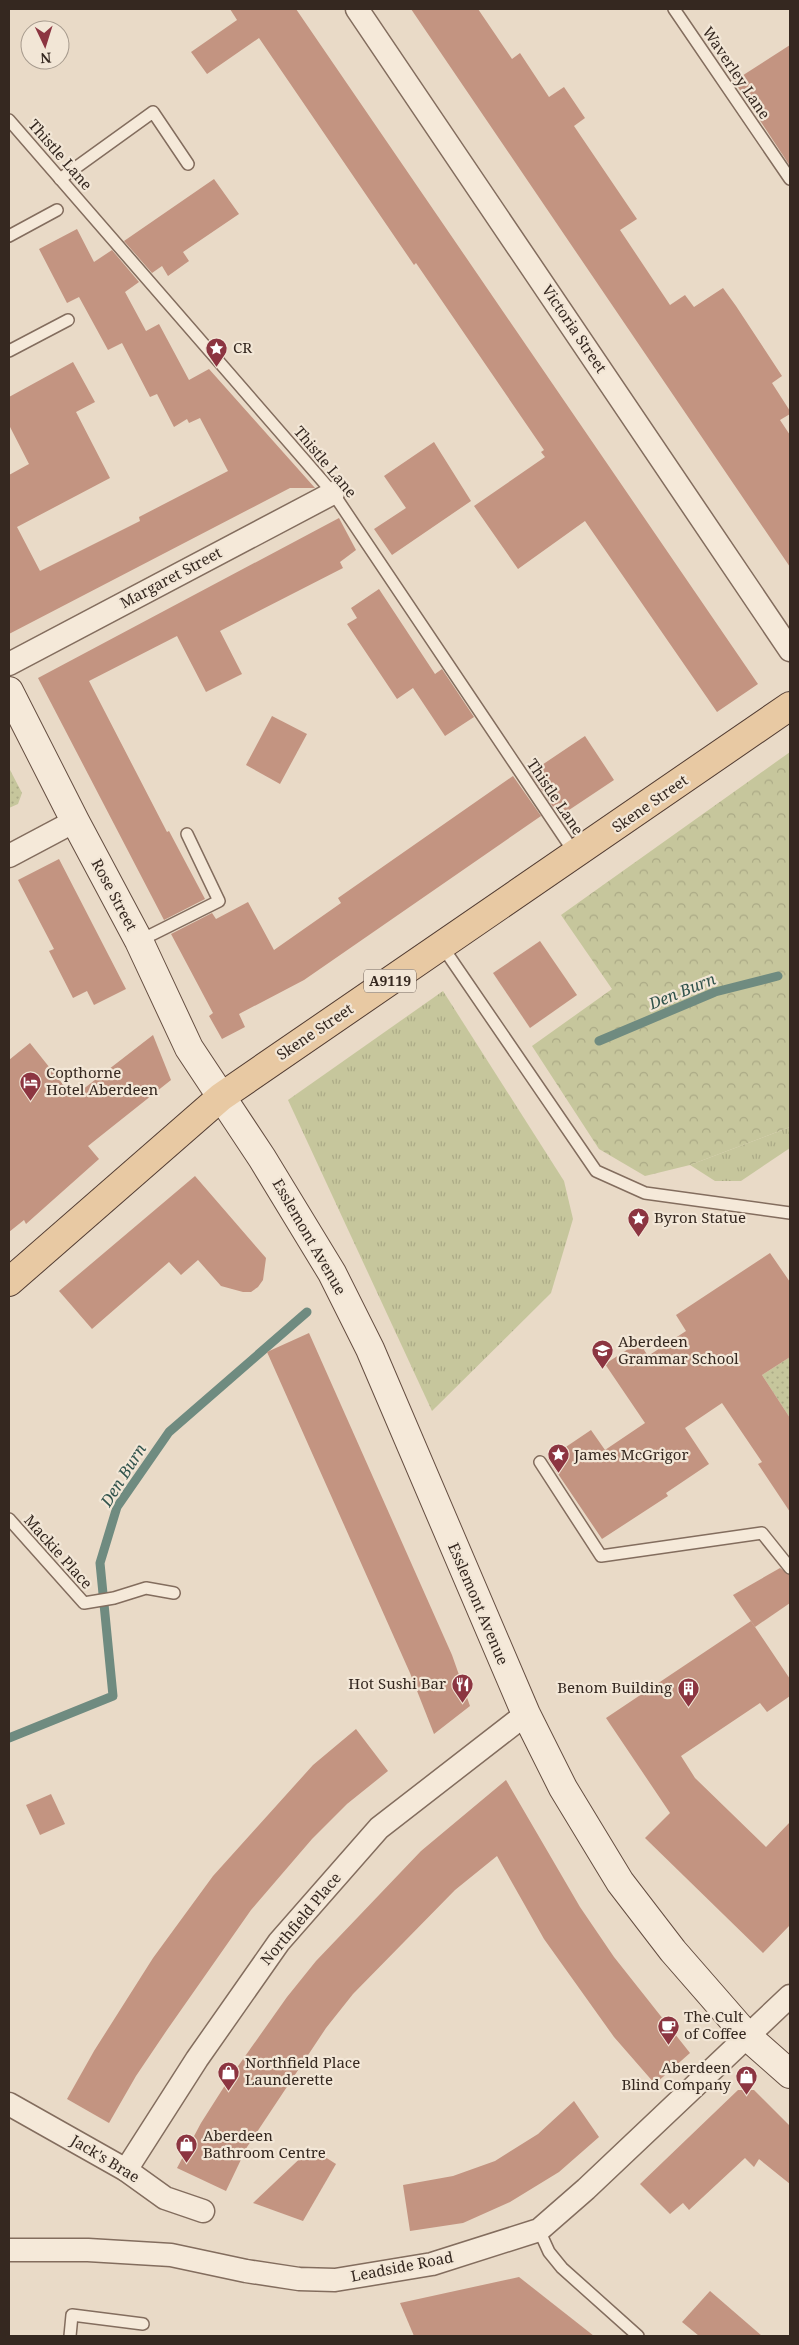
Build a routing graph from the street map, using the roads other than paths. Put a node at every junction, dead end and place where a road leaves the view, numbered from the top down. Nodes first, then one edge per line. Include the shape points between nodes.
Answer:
1 (357, 9) edge
2 (674, 9) edge
3 (9, 120) edge
4 (188, 164) dead end
5 (60, 178) junction
6 (790, 179) edge
7 (57, 210) dead end
8 (9, 236) edge
9 (68, 320) dead end
10 (9, 351) edge
11 (333, 493) junction
12 (790, 650) edge
13 (9, 664) edge
14 (9, 691) edge
15 (790, 706) edge
16 (74, 822) junction
17 (188, 834) dead end
18 (576, 855) junction
19 (9, 856) edge
20 (139, 941) junction
21 (442, 946) junction
22 (221, 1097) junction
23 (790, 1213) edge
24 (9, 1282) edge
25 (540, 1462) dead end
26 (9, 1519) edge
27 (790, 1568) edge
28 (174, 1593) dead end
29 (526, 1714) junction
30 (790, 1996) edge
31 (748, 2037) junction
32 (790, 2074) edge
33 (9, 2104) edge
34 (126, 2170) junction
35 (203, 2211) dead end
36 (539, 2230) junction
37 (9, 2250) edge
38 (143, 2324) dead end
39 (70, 2336) edge
40 (638, 2336) edge

1 - 12 street, Victoria Street
2 - 6 lane, Waverley Lane
3 - 5 lane, Thistle Lane
4 - 5 lane via 153,112
5 - 11 lane, Thistle Lane
7 - 8 lane
9 - 10 lane
11 - 13 street, Margaret Street
11 - 18 lane, Thistle Lane
14 - 16 street, Rose Street
15 - 18 main road, Skene Street / A9119
16 - 19 street
16 - 20 street, Rose Street
17 - 20 lane via 219,901
18 - 21 main road, Skene Street / A9119
20 - 22 street, Rose Street via 189,1048
21 - 22 main road, Skene Street / A9119
21 - 23 lane via 596,1171 645,1193
22 - 24 main road, Skene Street / A9119
22 - 29 street, Esslemont Avenue via 332,1273 370,1349
25 - 27 lane via 601,1556 762,1533
26 - 28 lane, Mackie Place via 84,1603 146,1588
29 - 31 street, Esslemont Avenue via 563,1788 620,1882 673,1952
29 - 34 street, Northfield Place via 379,1828 279,1942 197,2059
30 - 31 street, Leadside Road
31 - 32 street, Esslemont Avenue
31 - 36 street, Leadside Road via 594,2183
33 - 34 street, Jack's Brae
34 - 35 street, Jack's Brae via 165,2198
36 - 37 street, Leadside Road via 432,2264 335,2280 246,2271 171,2255 105,2250
36 - 40 lane via 562,2268
38 - 39 lane via 72,2315

